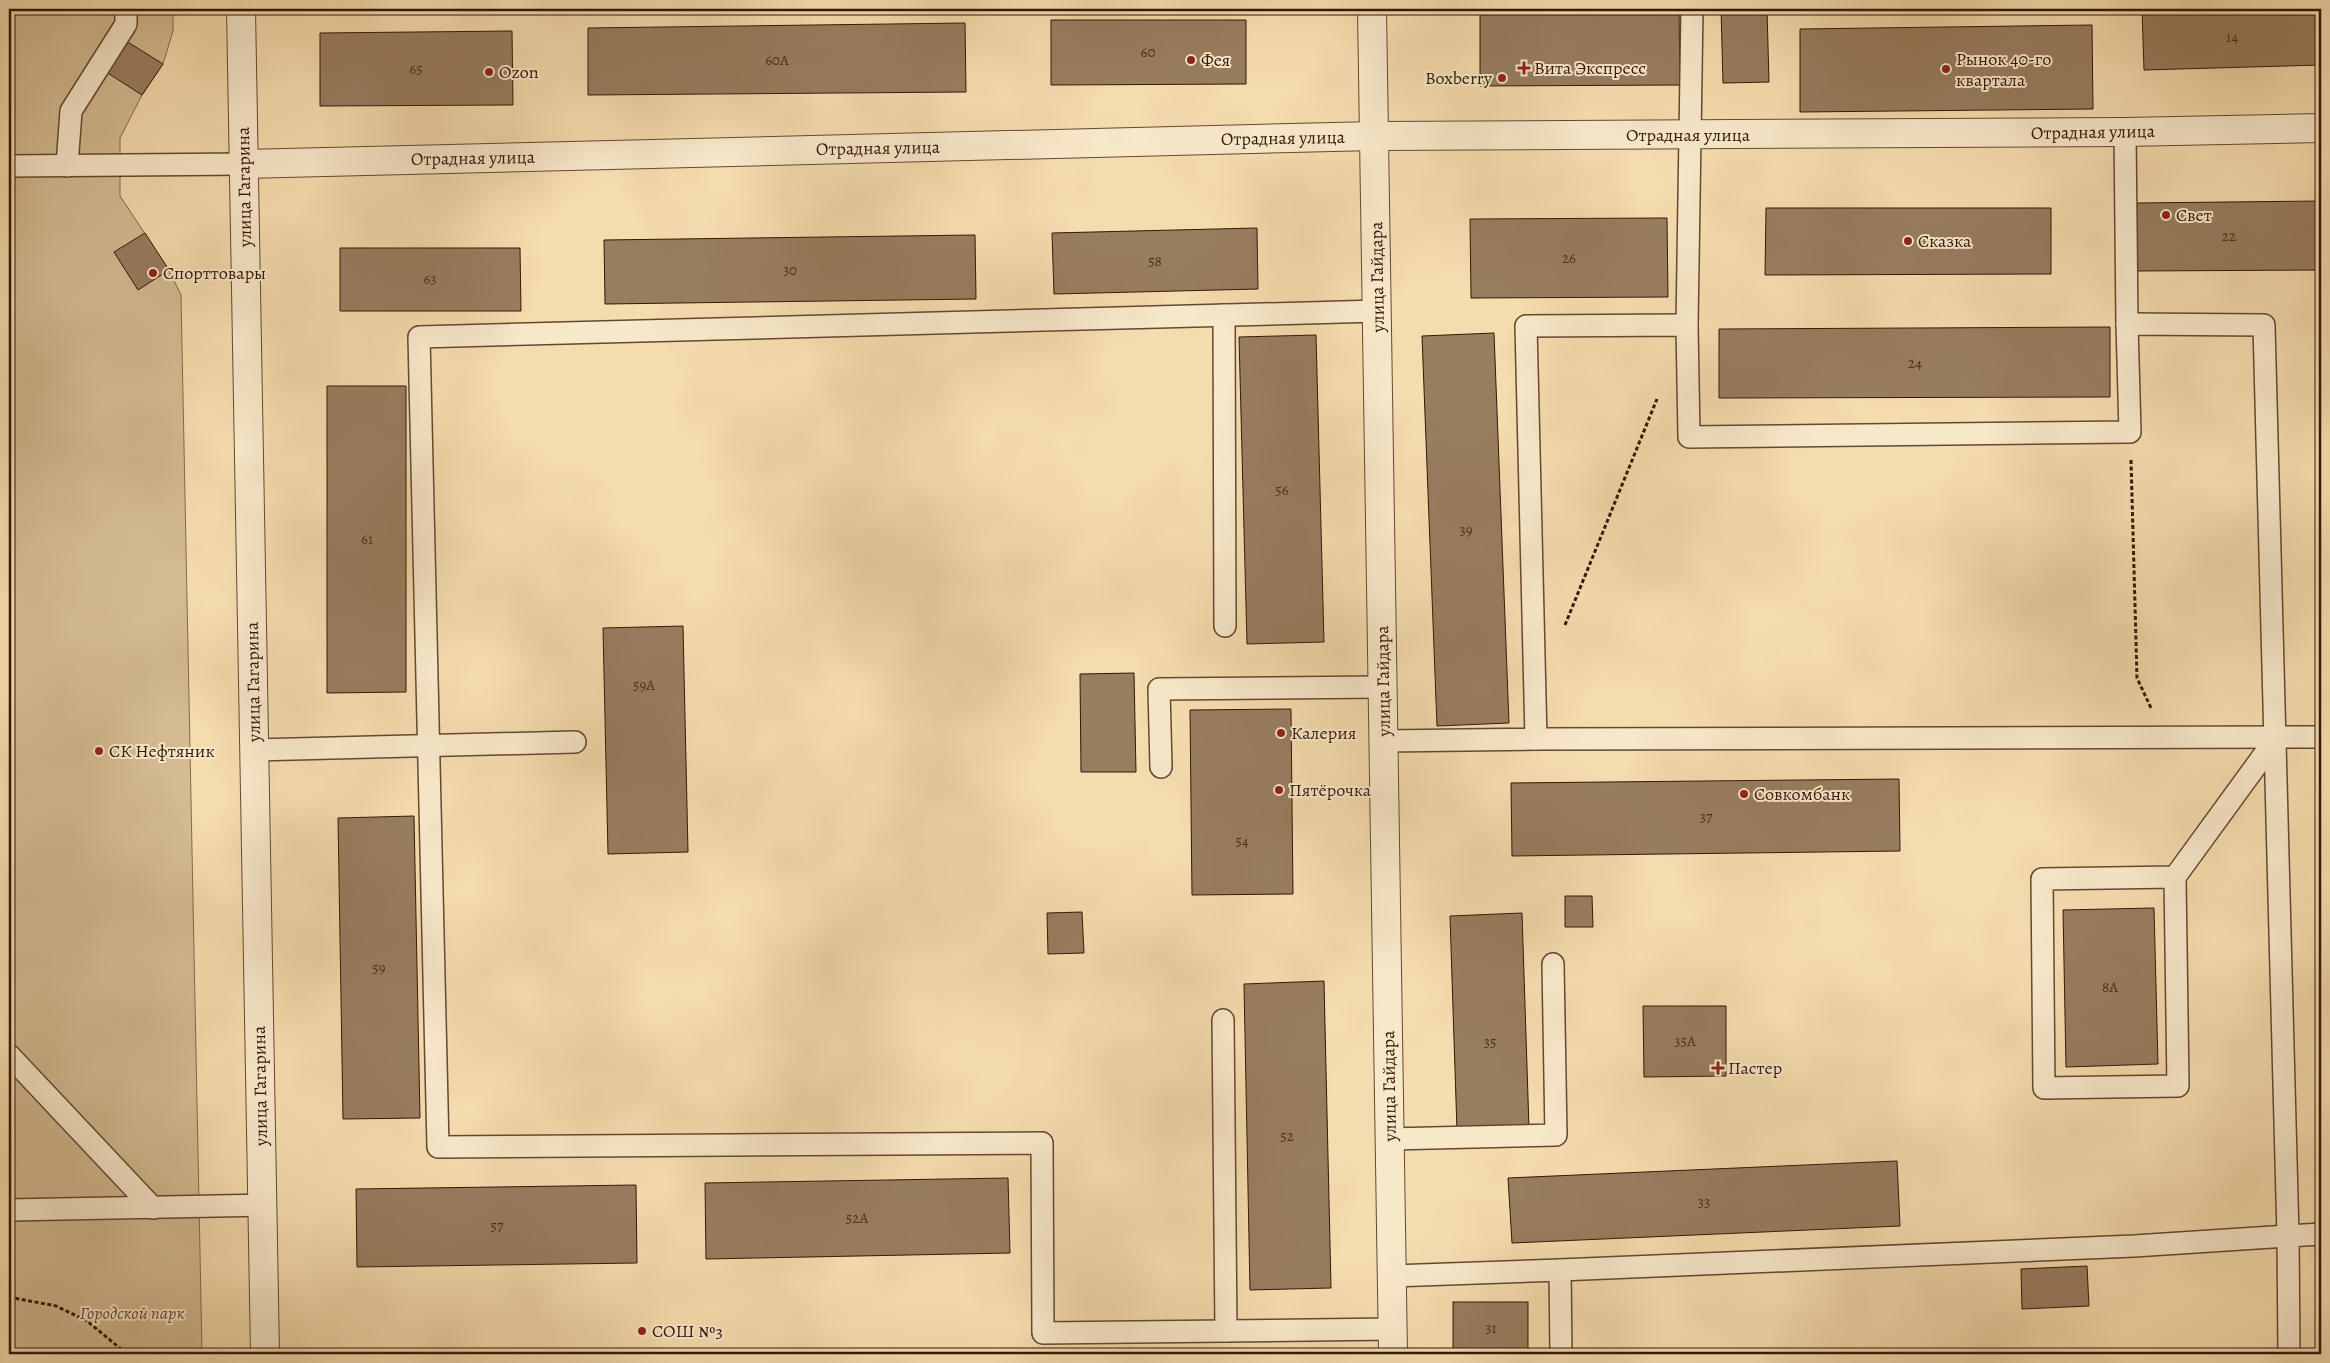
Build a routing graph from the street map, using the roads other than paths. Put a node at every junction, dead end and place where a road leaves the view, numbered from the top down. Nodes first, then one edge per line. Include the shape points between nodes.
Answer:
1 (126, 9) edge
2 (242, 9) edge
3 (1372, 9) edge
4 (1692, 9) edge
5 (2321, 128) edge
6 (2126, 132) junction
7 (1375, 136) junction
8 (1691, 136) junction
9 (245, 164) junction
10 (9, 166) edge
11 (67, 166) junction
12 (1378, 310) junction
13 (1224, 314) junction
14 (2126, 324) junction
15 (1687, 325) junction
16 (1225, 626) dead end
17 (1383, 687) junction
18 (2277, 737) junction
19 (2321, 737) edge
20 (1536, 739) junction
21 (1384, 741) junction
22 (575, 742) dead end
23 (429, 746) junction
24 (254, 750) junction
25 (1161, 767) dead end
26 (2175, 877) junction
27 (1553, 964) dead end
28 (1223, 1020) dead end
29 (9, 1055) edge
30 (1390, 1139) junction
31 (263, 1205) junction
32 (153, 1208) junction
33 (9, 1210) edge
34 (2321, 1234) edge
35 (2288, 1236) junction
36 (1560, 1270) junction
37 (1392, 1276) junction
38 (1226, 1331) junction
39 (1393, 1342) edge
40 (265, 1354) edge
41 (1561, 1354) edge
42 (2289, 1354) edge

1 - 11 lane via 126,24 71,111
2 - 9 street, улица Гагарина
3 - 7 street, улица Гайдара
4 - 8 lane
5 - 6 street, Отрадная улица
6 - 8 street, Отрадная улица
6 - 14 lane
7 - 8 street, Отрадная улица
7 - 9 street, Отрадная улица
7 - 12 street, улица Гайдара
8 - 15 lane
9 - 11 lane
9 - 24 street, улица Гагарина
10 - 11 lane
12 - 13 lane
12 - 17 street, улица Гайдара
13 - 16 lane
13 - 23 lane via 419,337
14 - 15 lane via 2130,432 1689,438
14 - 18 lane via 2264,325
15 - 20 lane via 1526,326
17 - 21 street, улица Гайдара
17 - 25 lane via 1159,689
18 - 19 lane
18 - 20 lane
18 - 26 lane
18 - 35 lane via 2277,852
20 - 21 lane
21 - 30 street, улица Гайдара
22 - 23 lane
23 - 24 lane
23 - 38 lane via 438,1147 1042,1143 1043,1333
24 - 31 street, улица Гагарина
26 - 26 lane via 2042,879 2044,1088 2178,1086
27 - 30 lane via 1556,1136
28 - 38 lane
29 - 32 lane
30 - 37 street, улица Гайдара
31 - 32 lane
31 - 40 street, улица Гагарина
32 - 33 lane
34 - 35 lane
35 - 36 lane
35 - 42 lane
36 - 37 lane
36 - 41 lane
37 - 39 street, улица Гайдара
38 - 39 lane

